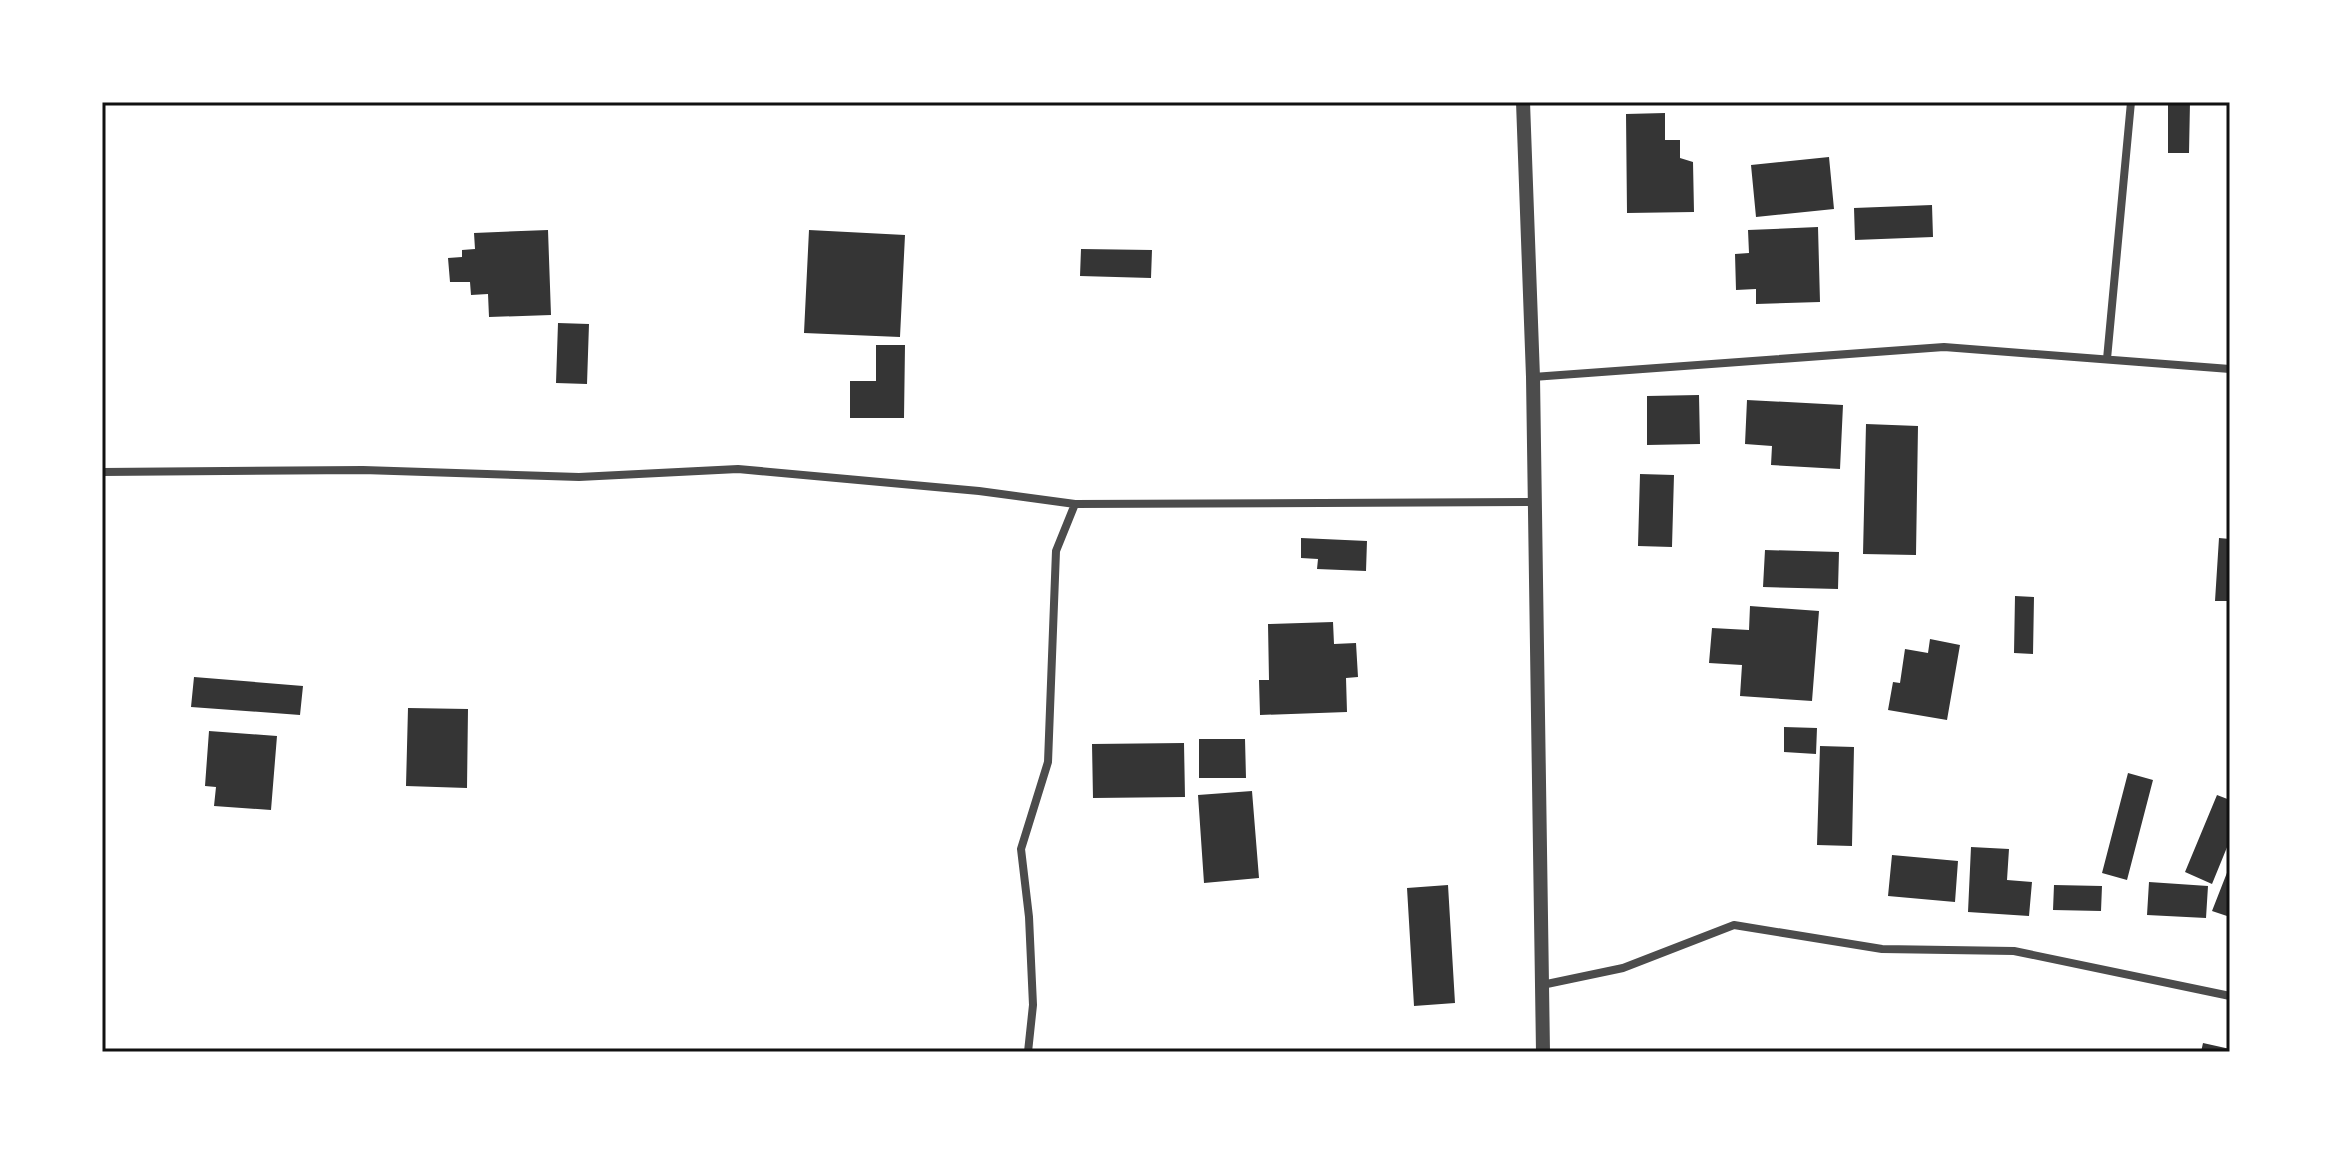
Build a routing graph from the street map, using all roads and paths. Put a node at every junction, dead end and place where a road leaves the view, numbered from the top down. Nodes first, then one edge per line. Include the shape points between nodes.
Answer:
1 (1523, 102) edge
2 (2131, 102) edge
3 (2107, 359) junction
4 (2230, 369) edge
5 (1533, 377) junction
6 (102, 472) edge
7 (1535, 502) junction
8 (1075, 504) junction
9 (1542, 985) junction
10 (2230, 996) edge
11 (1028, 1052) edge
12 (1543, 1052) edge

1 - 5 street
2 - 3 street
3 - 4 street
3 - 5 street via 1944,347
5 - 7 street
6 - 8 street via 363,470 579,477 738,469
7 - 8 street
7 - 9 street
8 - 11 street via 1056,551 1048,762 1021,849 1033,1005
9 - 10 street via 1623,968 1734,925 1882,949 2014,951
9 - 12 street

